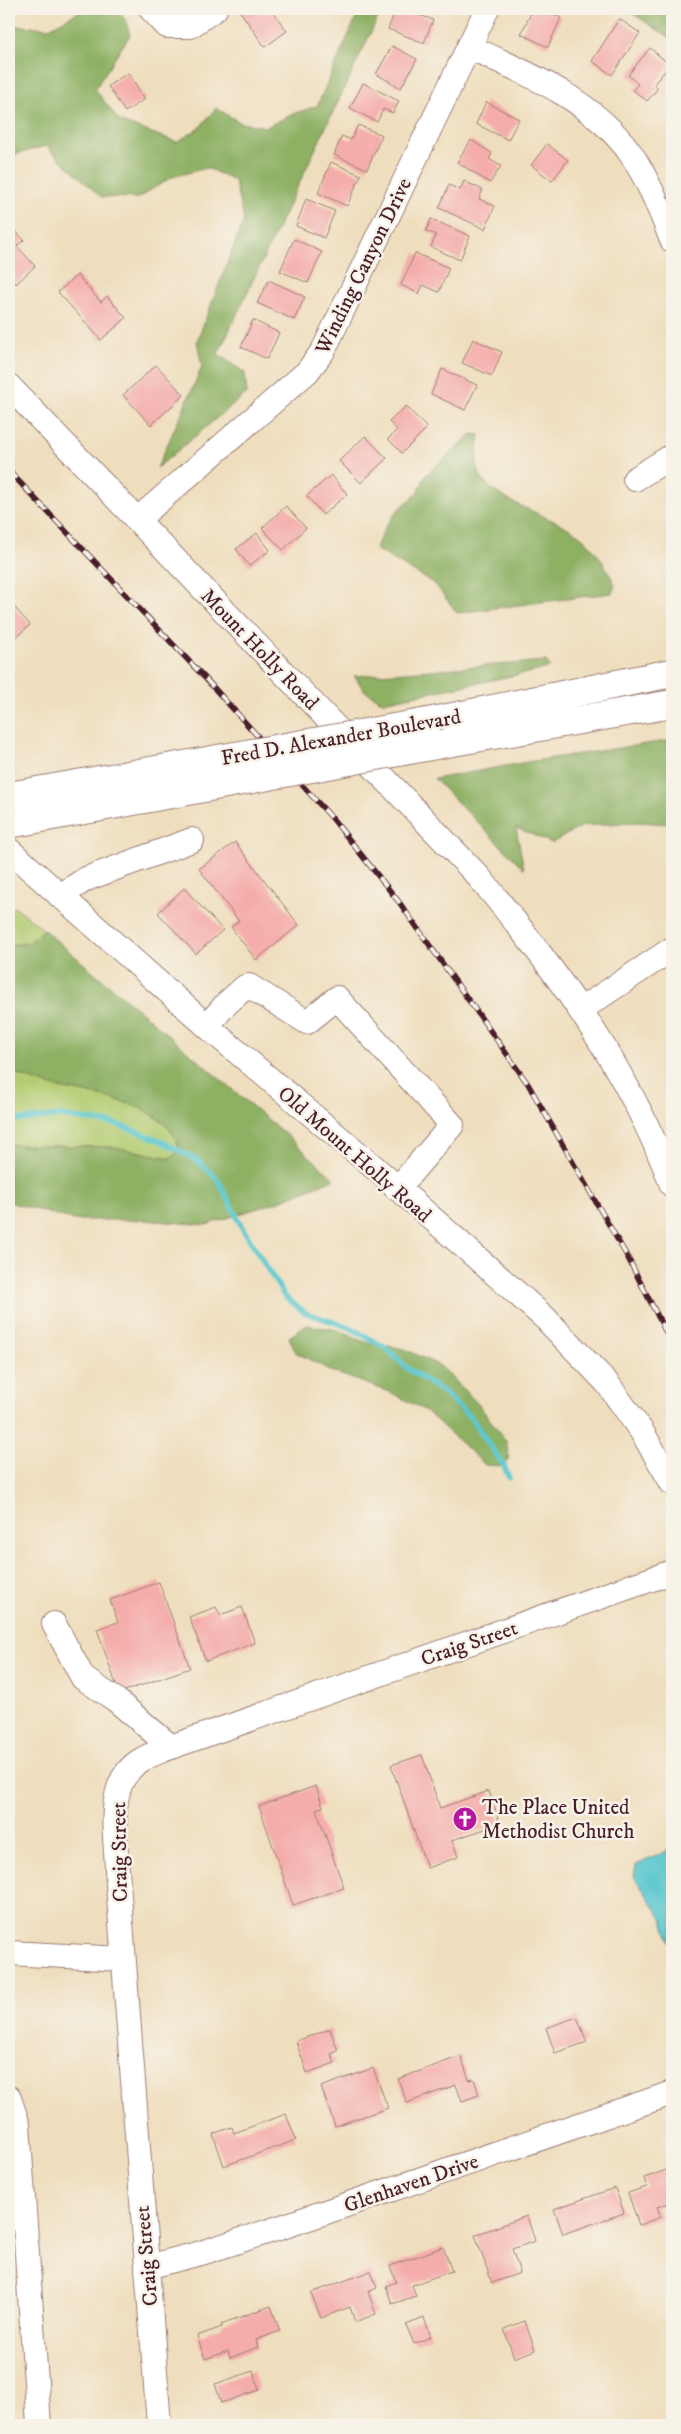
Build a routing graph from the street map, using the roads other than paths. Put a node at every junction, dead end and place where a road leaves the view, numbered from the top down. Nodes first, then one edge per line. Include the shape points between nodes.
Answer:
1 (151, 9) edge
2 (215, 9) edge
3 (487, 9) edge
4 (469, 47) junction
5 (672, 240) edge
6 (9, 386) edge
7 (672, 456) edge
8 (635, 479) dead end
9 (137, 520) junction
10 (672, 673) edge
11 (672, 704) edge
12 (9, 796) edge
13 (9, 824) edge
14 (192, 840) dead end
15 (9, 850) edge
16 (60, 896) junction
17 (672, 949) edge
18 (580, 1010) junction
19 (207, 1026) junction
20 (672, 1185) edge
21 (397, 1189) junction
22 (672, 1483) edge
23 (672, 1572) edge
24 (54, 1624) dead end
25 (171, 1747) junction
26 (9, 1953) edge
27 (123, 1959) junction
28 (672, 2093) edge
29 (9, 2098) edge
30 (147, 2267) junction
31 (39, 2425) edge
32 (159, 2425) edge

1 - 2 street via 168,26 190,26
3 - 4 street, Winding Canyon Drive
4 - 5 street via 550,85 605,126 630,153 644,176
4 - 9 street, Winding Canyon Drive via 323,351 307,372
6 - 9 street, Mount Holly Road
7 - 8 street
9 - 18 street, Mount Holly Road via 478,876 526,932
10 - 12 main road, Fred D. Alexander Boulevard, bridge via 428,722
11 - 13 main road, Fred D. Alexander Boulevard, bridge
14 - 16 street via 86,879
15 - 16 street, Old Mount Holly Road
16 - 19 street, Old Mount Holly Road
17 - 18 street
18 - 20 street, Mount Holly Road via 632,1097
19 - 21 street, Old Mount Holly Road
19 - 21 street via 226,1004 249,986 307,1022 337,998 452,1125
21 - 22 street, Old Mount Holly Road via 569,1342 607,1383 642,1432
23 - 25 street, Craig Street
24 - 25 street via 84,1678 116,1700
25 - 27 street, Craig Street via 142,1759 129,1770 114,1802
26 - 27 street
27 - 30 street, Craig Street
28 - 30 street, Glenhaven Drive via 201,2254
29 - 31 street via 18,2124
30 - 32 street, Craig Street

